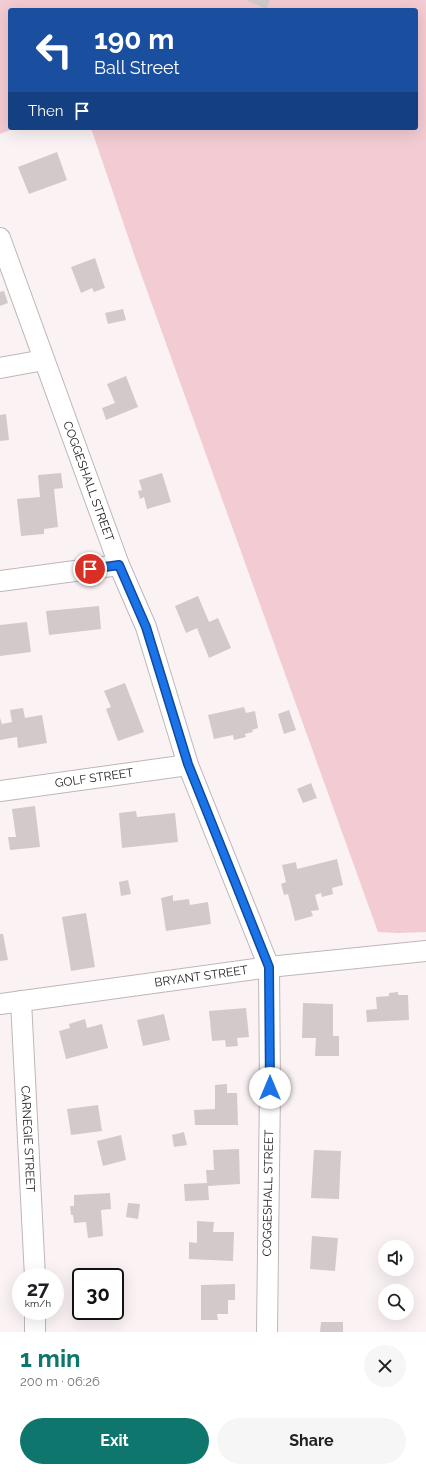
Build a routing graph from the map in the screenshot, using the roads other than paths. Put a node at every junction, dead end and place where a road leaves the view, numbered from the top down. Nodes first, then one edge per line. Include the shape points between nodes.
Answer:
1 (0, 238) edge
2 (44, 360) junction
3 (0, 368) edge
4 (119, 565) junction
5 (0, 581) edge
6 (188, 764) junction
7 (0, 791) edge
8 (426, 951) edge
9 (269, 967) junction
10 (21, 1001) junction
11 (0, 1004) edge
12 (34, 1268) edge
13 (35, 1320) edge
14 (35, 1332) edge
15 (267, 1332) edge

1 - 2 street, COGGESHALL STREET
2 - 3 street
2 - 4 street, COGGESHALL STREET
4 - 5 street
4 - 6 street, COGGESHALL STREET via 146,627
6 - 7 street, GOLF STREET
6 - 9 street, COGGESHALL STREET
8 - 9 street, BRYANT STREET
9 - 10 street, BRYANT STREET
9 - 15 street, COGGESHALL STREET
10 - 11 street, BRYANT STREET
10 - 12 street, CARNEGIE STREET
13 - 14 street

